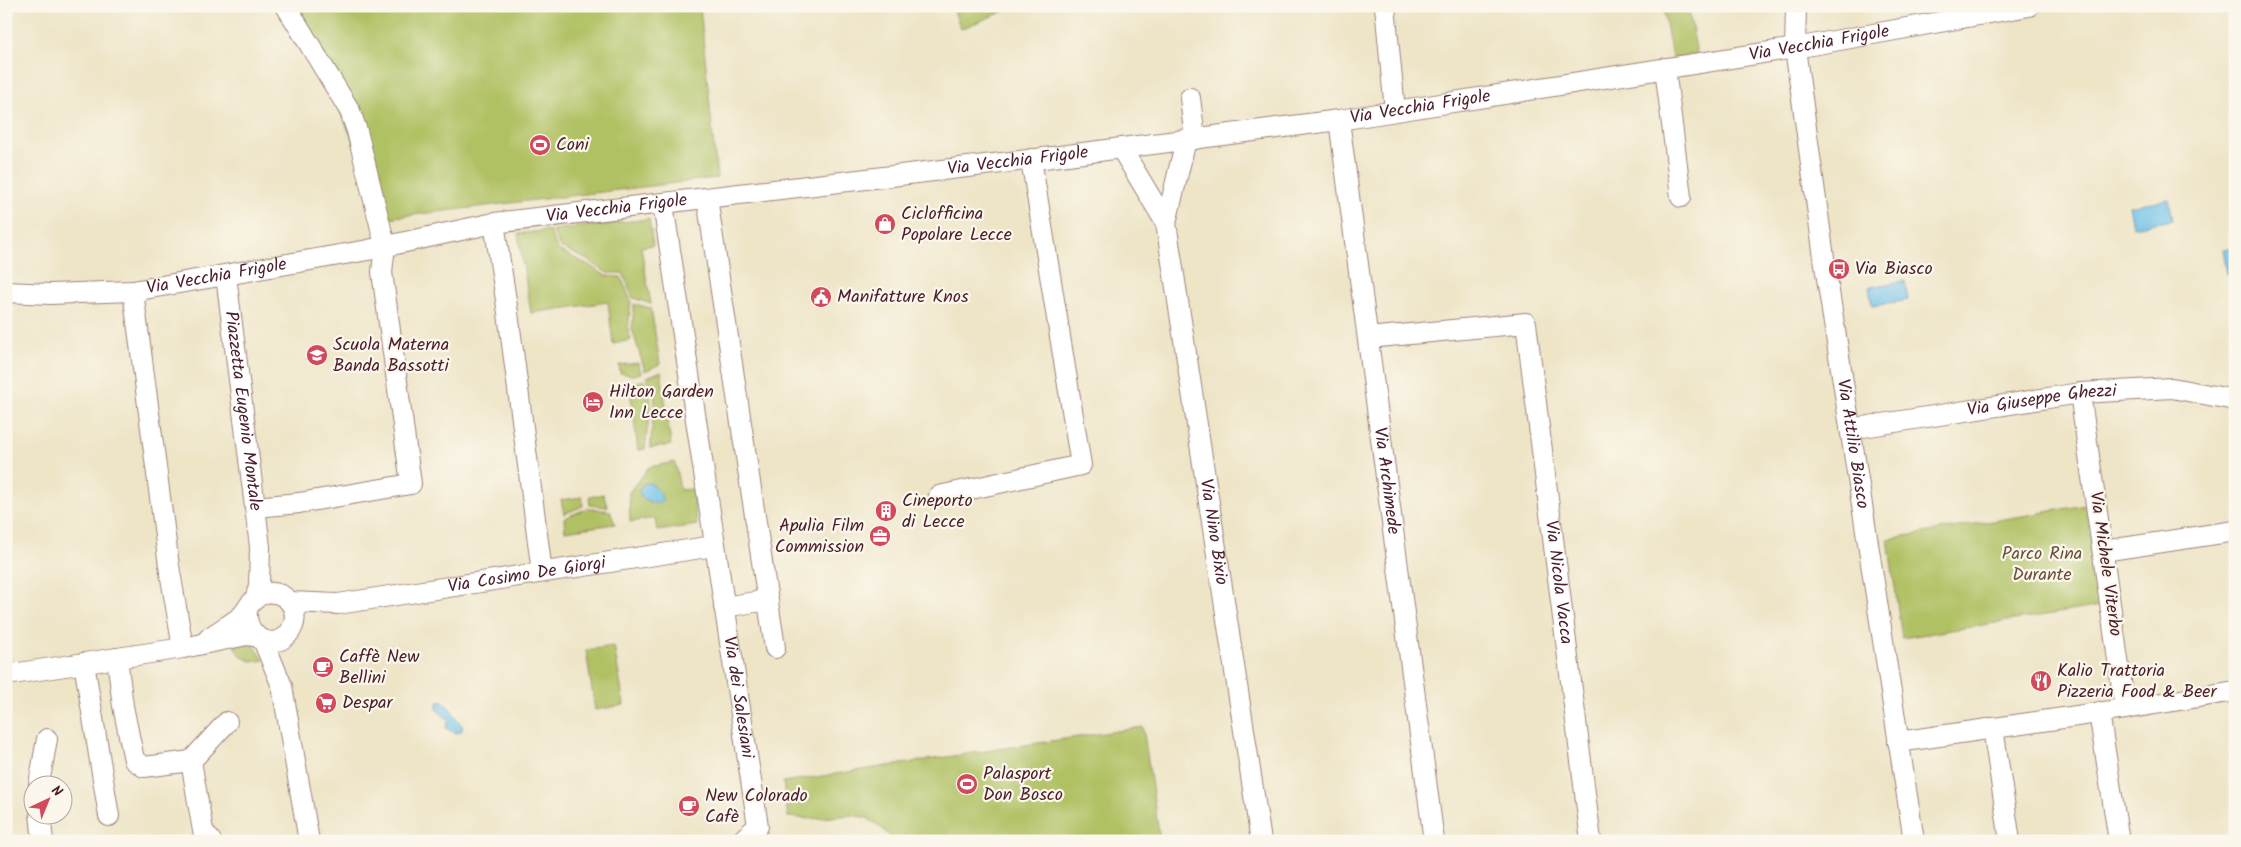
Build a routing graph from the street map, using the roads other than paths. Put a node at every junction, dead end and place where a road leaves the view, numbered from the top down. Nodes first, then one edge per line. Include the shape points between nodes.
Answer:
1 (286, 6) edge
2 (1385, 6) edge
3 (1796, 6) edge
4 (2029, 6) edge
5 (1796, 48) junction
6 (1665, 68) junction
7 (1190, 98) dead end
8 (1395, 111) junction
9 (1339, 120) junction
10 (1190, 140) junction
11 (1121, 148) junction
12 (1031, 159) junction
13 (1682, 197) dead end
14 (707, 198) junction
15 (663, 204) junction
16 (494, 223) junction
17 (1166, 224) junction
18 (385, 245) junction
19 (226, 276) junction
20 (133, 291) junction
21 (6, 292) edge
22 (1368, 338) junction
23 (2080, 394) junction
24 (2235, 400) edge
25 (1850, 429) junction
26 (939, 496) dead end
27 (255, 507) junction
28 (2235, 530) edge
29 (714, 546) junction
30 (260, 547) junction
31 (2103, 551) junction
32 (542, 572) junction
33 (285, 598) junction
34 (768, 600) junction
35 (252, 604) junction
36 (338, 604) junction
37 (724, 607) junction
38 (290, 629) junction
39 (259, 638) junction
40 (193, 645) junction
41 (775, 648) dead end
42 (117, 658) junction
43 (84, 663) junction
44 (6, 675) edge
45 (282, 686) junction
46 (2235, 691) edge
47 (2126, 708) junction
48 (2099, 712) junction
49 (227, 722) dead end
50 (1993, 728) junction
51 (47, 739) dead end
52 (1898, 742) junction
53 (191, 761) junction
54 (41, 774) edge
55 (109, 816) dead end
56 (41, 824) edge
57 (763, 833) edge
58 (43, 841) edge
59 (211, 841) edge
60 (309, 841) edge
61 (741, 841) edge
62 (1261, 841) edge
63 (1434, 841) edge
64 (1591, 841) edge
65 (1914, 841) edge
66 (2010, 841) edge
67 (2119, 841) edge

1 - 18 street via 350,111
2 - 8 street
3 - 5 street, Via Attilio Biasco
4 - 5 street, Via Vecchia Frigole
5 - 6 street, Via Vecchia Frigole
5 - 25 street, Via Attilio Biasco
6 - 8 street, Via Vecchia Frigole
6 - 13 street
7 - 10 street
8 - 9 street, Via Vecchia Frigole
9 - 10 street, Via Vecchia Frigole
9 - 22 street, Via Archimede
10 - 11 street, Via Vecchia Frigole
10 - 17 street, Via Nino Bixio
11 - 12 street, Via Vecchia Frigole
11 - 17 street, Via Nino Bixio
12 - 14 street, Via Vecchia Frigole
12 - 26 street via 1082,465
14 - 15 street, Via Vecchia Frigole
14 - 34 street
15 - 16 street, Via Vecchia Frigole
15 - 29 street, Via dei Salesiani
16 - 18 street, Via Vecchia Frigole
16 - 32 street
17 - 62 street, Via Nino Bixio
18 - 19 street, Via Vecchia Frigole
18 - 27 street via 382,272 411,484
19 - 20 street, Via Vecchia Frigole
19 - 27 street, Piazzetta Eugenio Montale
20 - 21 street, Via Vecchia Frigole
20 - 40 street via 169,566
22 - 63 street, Via Archimede
22 - 64 street, Via Nicola Vacca via 1526,323
23 - 24 street, Via Giuseppe Ghezzi via 2172,388
23 - 25 street, Via Giuseppe Ghezzi
23 - 31 street, Via Michele Viterbo
25 - 52 street, Via Attilio Biasco
27 - 30 street, Piazzetta Eugenio Montale
28 - 31 street
29 - 32 street, Via Cosimo De Giorgi
29 - 37 street, Via dei Salesiani
30 - 33 street, Piazzetta Eugenio Montale
30 - 35 street, Piazzetta Eugenio Montale via 259,585
31 - 47 street, Via Michele Viterbo
32 - 36 street, Via Cosimo De Giorgi
33 - 35 street, Via Cosimo De Giorgi via 264,593
33 - 36 street, Via Cosimo De Giorgi
33 - 38 street via 295,612
34 - 37 street
34 - 41 street
35 - 39 street via 246,620 249,629
35 - 40 street, Via Cosimo De Giorgi
36 - 38 street, Via Cosimo De Giorgi
37 - 57 street, Via dei Salesiani
38 - 39 street, Via Cosimo De Giorgi via 280,640
38 - 45 street
39 - 40 street, Via Cosimo De Giorgi via 247,635
39 - 45 street
40 - 42 street, Via Cosimo De Giorgi
42 - 43 street, Via Cosimo De Giorgi
42 - 53 street via 134,760 144,767
43 - 44 street, Via Cosimo De Giorgi
43 - 55 street
45 - 60 street
46 - 47 street
47 - 48 street
48 - 50 street
48 - 67 street
49 - 53 street
50 - 52 street
50 - 66 street
51 - 54 street
52 - 65 street, Via Attilio Biasco
53 - 59 street via 203,831
56 - 58 street
57 - 61 street, Via dei Salesiani

